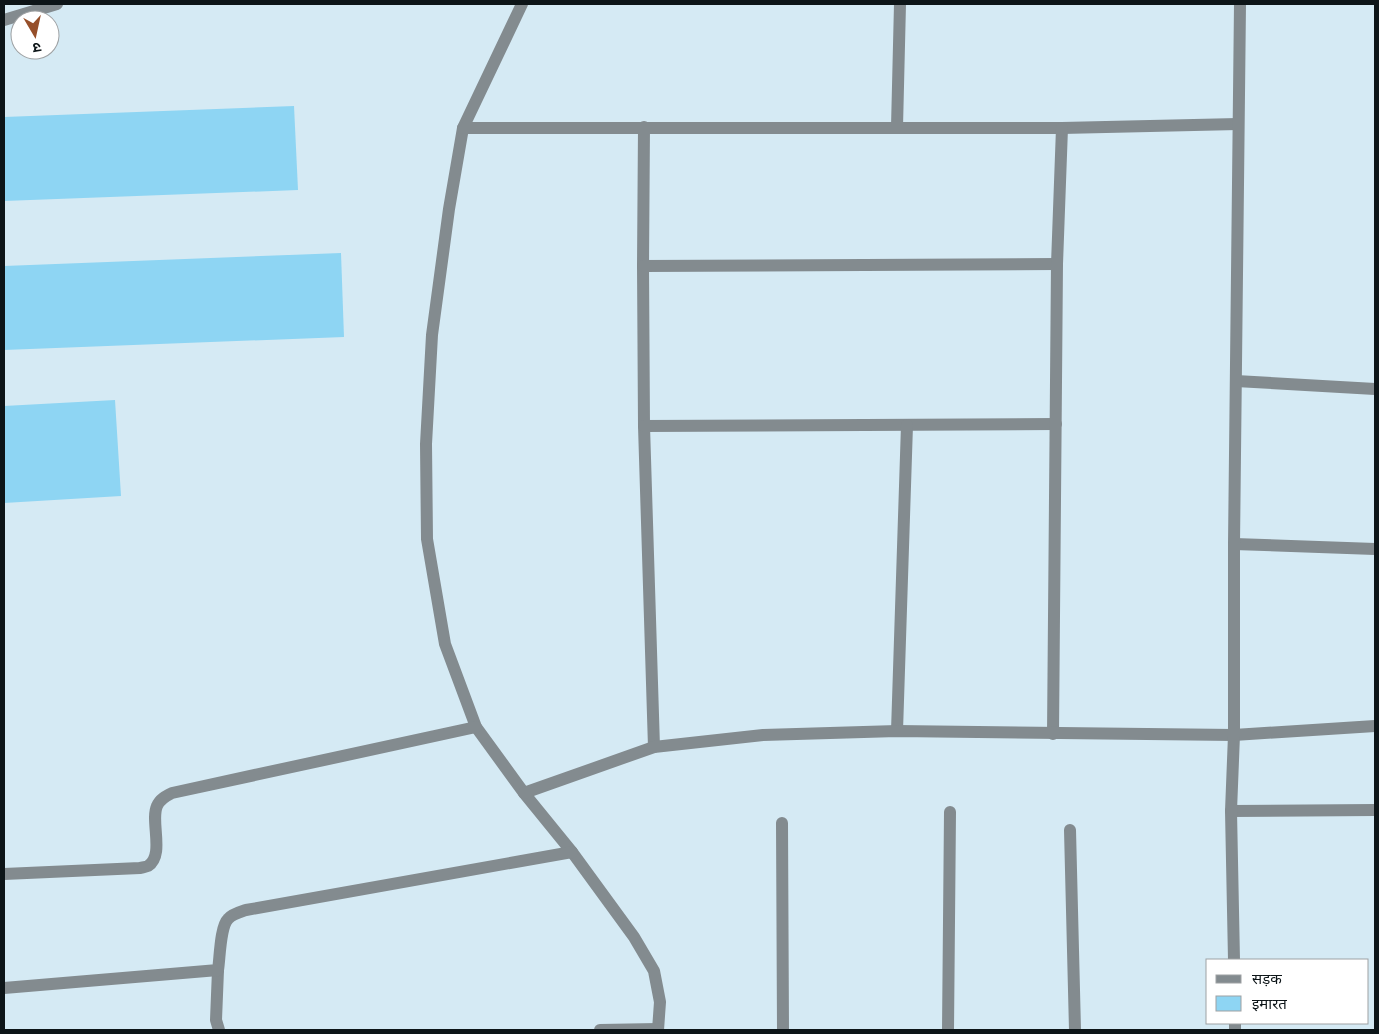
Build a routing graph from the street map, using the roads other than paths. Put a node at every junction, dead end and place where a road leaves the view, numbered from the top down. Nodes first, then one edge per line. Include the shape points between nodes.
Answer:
1 (57, 4) edge
2 (522, 4) edge
3 (900, 4) edge
4 (1240, 4) edge
5 (4, 20) edge
6 (1238, 124) junction
7 (644, 127) junction
8 (897, 127) junction
9 (463, 128) junction
10 (1062, 128) junction
11 (1057, 264) junction
12 (643, 266) junction
13 (1236, 381) junction
14 (1375, 389) edge
15 (1056, 424) junction
16 (907, 425) junction
17 (644, 426) junction
18 (1234, 544) junction
19 (1375, 549) edge
20 (1375, 726) edge
21 (476, 727) junction
22 (897, 731) junction
23 (1053, 734) junction
24 (1234, 735) junction
25 (654, 747) junction
26 (524, 793) junction
27 (1375, 810) edge
28 (1231, 811) junction
29 (950, 812) dead end
30 (782, 823) dead end
31 (1070, 830) dead end
32 (572, 852) junction
33 (4, 874) edge
34 (1234, 959) edge
35 (218, 970) junction
36 (4, 988) edge
37 (219, 1030) edge
38 (600, 1030) edge
39 (658, 1030) edge
40 (783, 1030) edge
41 (948, 1030) edge
42 (1075, 1030) edge

1 - 5 street
2 - 9 street
3 - 8 street
4 - 6 street
6 - 10 street
6 - 13 street
7 - 8 street
7 - 9 street
7 - 12 street
8 - 10 street
9 - 21 street via 432,334 426,444 427,539 445,644
10 - 11 street
11 - 12 street
11 - 15 street
12 - 17 street
13 - 14 street
13 - 18 street
15 - 16 street
15 - 23 street
16 - 17 street
16 - 22 street
17 - 25 street
18 - 19 street
18 - 24 street
20 - 24 street
21 - 26 street
21 - 33 street via 172,793 163,798 156,811 156,852 148,866
22 - 23 street
22 - 25 street via 763,735
23 - 24 street
24 - 28 street
25 - 26 street
26 - 32 street
27 - 28 street
28 - 34 street
29 - 41 street
30 - 40 street
31 - 42 street
32 - 35 street via 246,910 228,919 223,926
32 - 39 street via 634,937 654,971 660,1002
35 - 36 street
35 - 37 street via 216,1020
38 - 39 street

